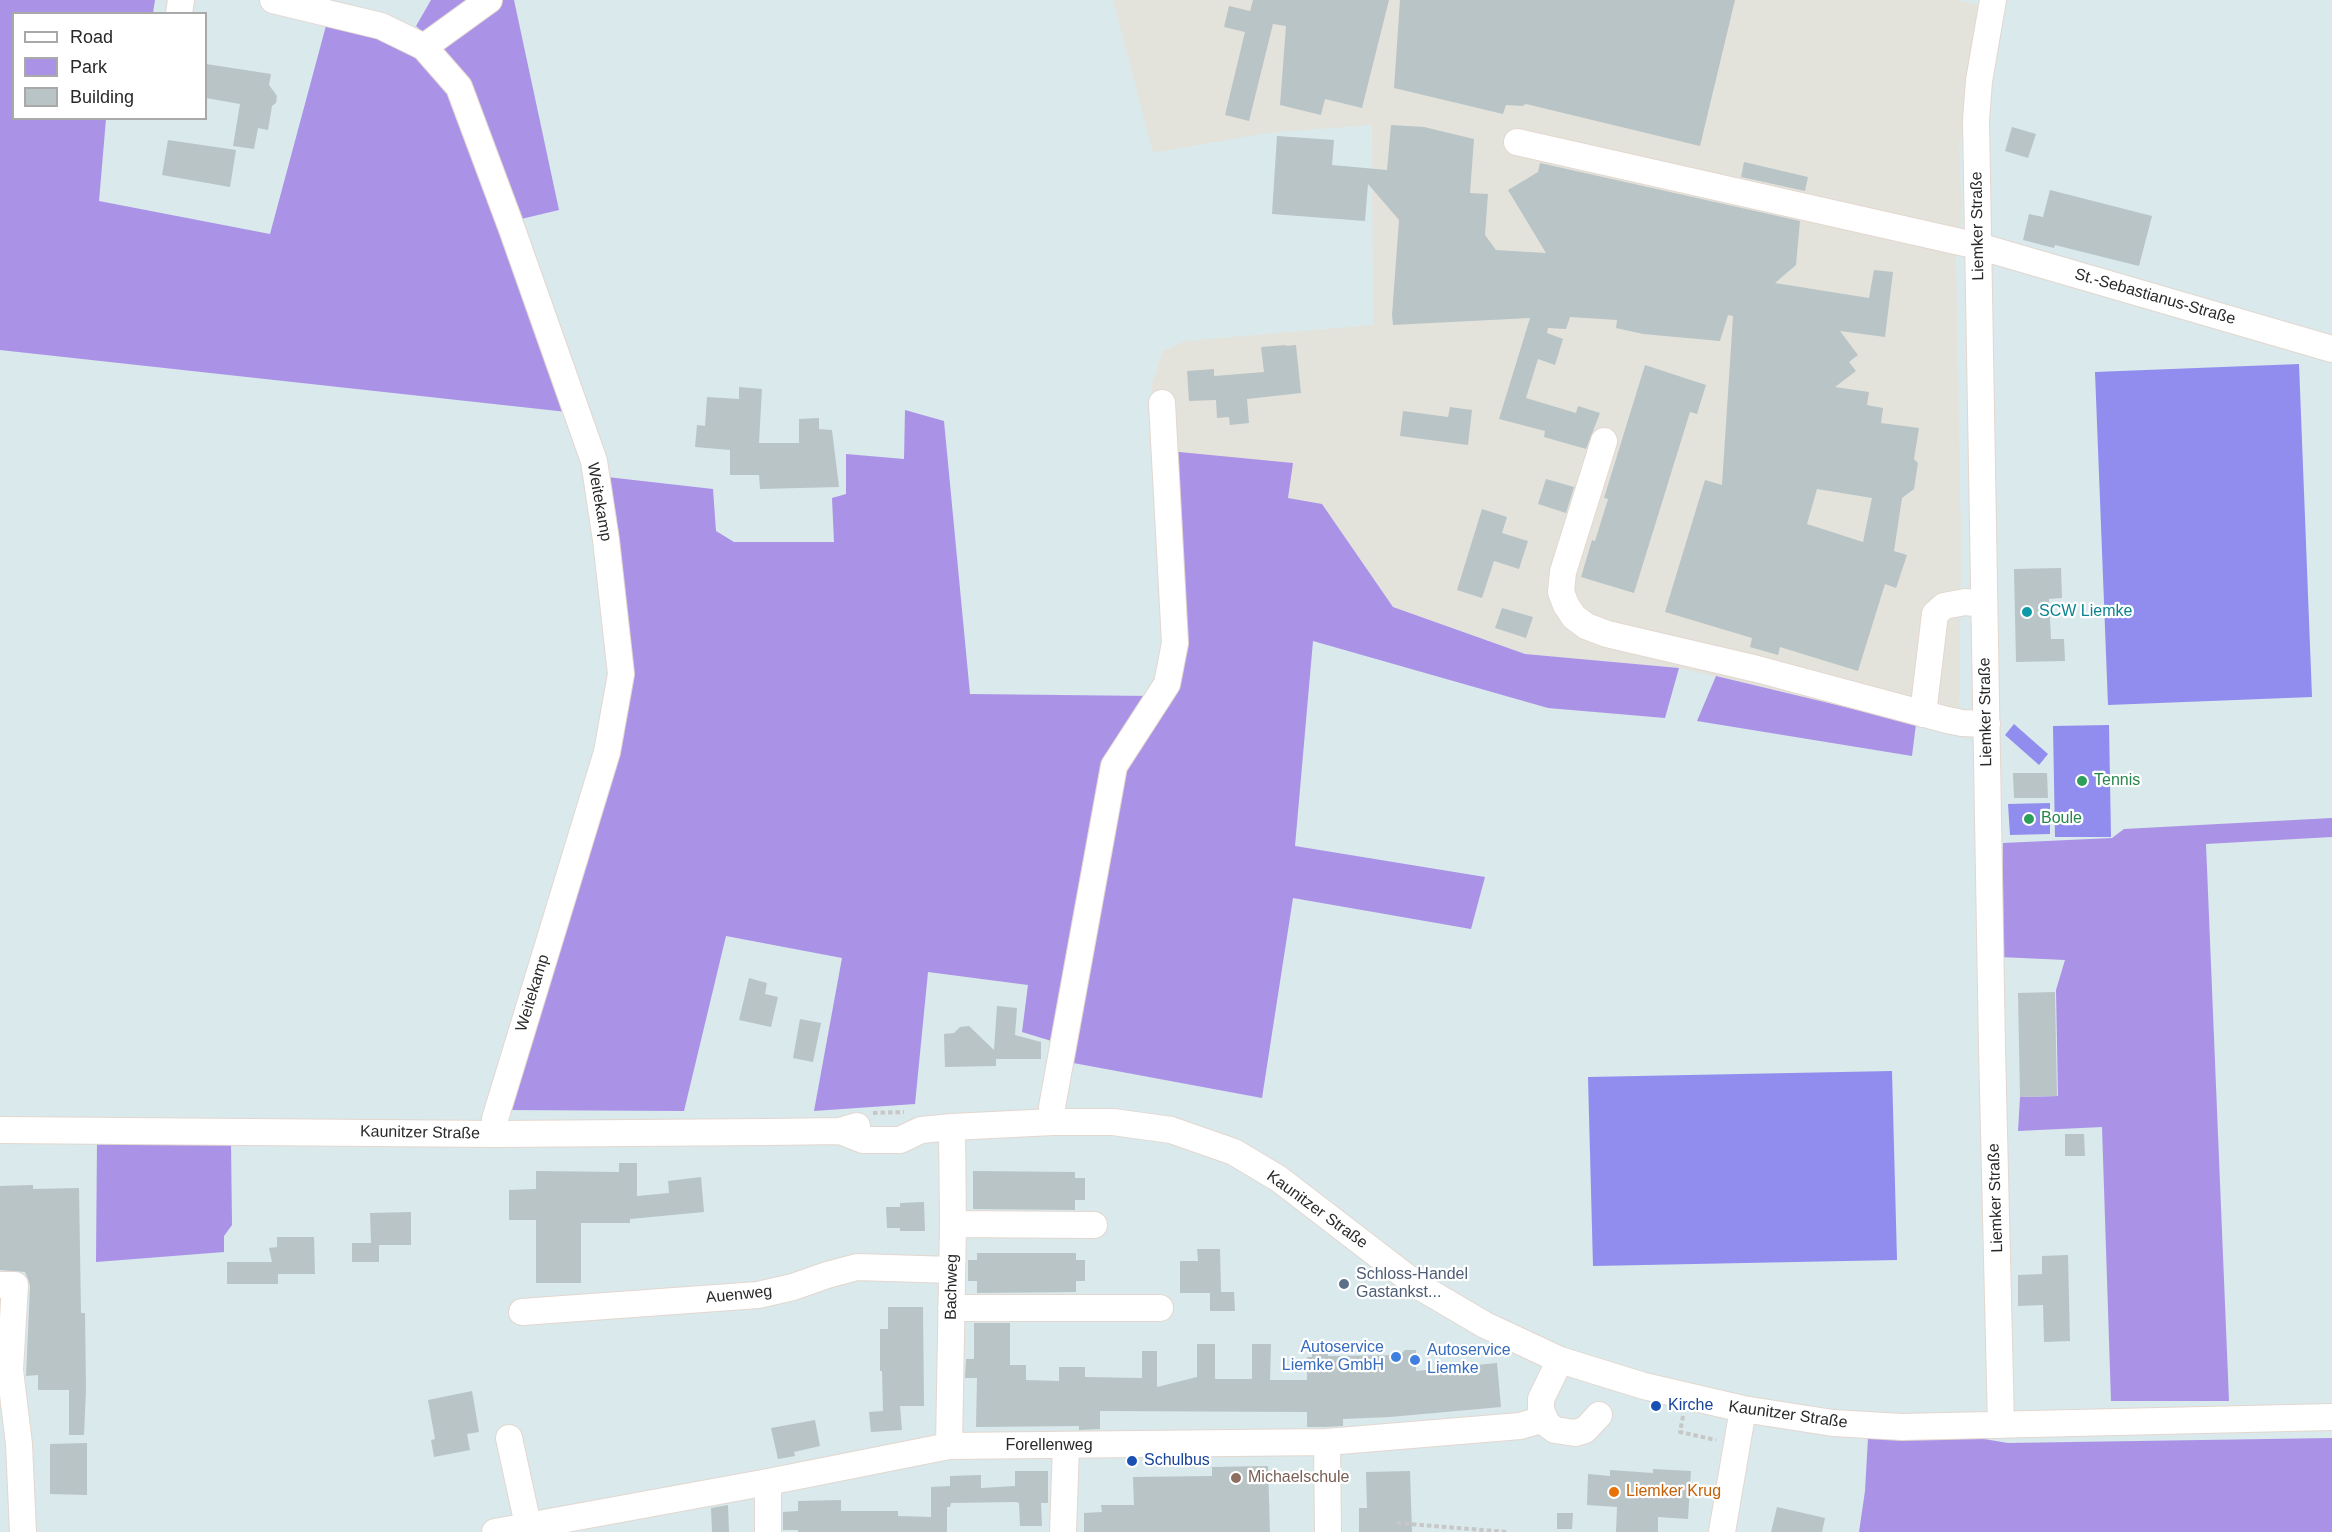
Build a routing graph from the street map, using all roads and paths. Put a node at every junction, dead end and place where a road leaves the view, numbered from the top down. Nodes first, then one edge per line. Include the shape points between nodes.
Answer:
1 (273, 0) edge
2 (489, 0) edge
3 (1993, 0) edge
4 (424, 47) junction
5 (1517, 142) dead end
6 (1978, 246) junction
7 (2332, 349) edge
8 (1162, 403) dead end
9 (1604, 441) dead end
10 (1984, 604) junction
11 (1923, 714) junction
12 (1987, 724) junction
13 (1053, 1122) junction
14 (951, 1127) junction
15 (0, 1130) edge
16 (496, 1134) junction
17 (953, 1224) junction
18 (1094, 1225) dead end
19 (952, 1270) junction
20 (0, 1284) edge
21 (951, 1308) junction
22 (1160, 1308) dead end
23 (522, 1312) dead end
24 (1560, 1360) junction
25 (1743, 1409) junction
26 (1599, 1415) dead end
27 (2332, 1418) edge
28 (1544, 1419) junction
29 (2001, 1425) junction
30 (1680, 1432) dead end
31 (509, 1438) dead end
32 (1327, 1442) junction
33 (1736, 1444) junction
34 (949, 1446) junction
35 (1066, 1446) junction
36 (768, 1482) junction
37 (1397, 1523) dead end
38 (528, 1525) junction
39 (23, 1532) edge
40 (495, 1532) edge
41 (768, 1532) edge
42 (1063, 1532) edge
43 (1328, 1532) edge
44 (1507, 1532) edge
45 (1722, 1532) edge

1 - 4 street, Weitekamp via 381,26
2 - 4 street
3 - 6 street, Liemker Straße via 1976,111
4 - 16 street, Weitekamp via 459,87 594,461 621,674 607,752 495,1119
5 - 6 street, St.-Sebastianus-Straße
6 - 7 street, St.-Sebastianus-Straße
6 - 10 street, Liemker Straße
8 - 13 street via 1175,644 1167,684 1114,766 1054,1095
9 - 11 street via 1563,572 1561,592 1574,617 1607,634
10 - 11 street via 1944,606 1935,614
10 - 12 street, Liemker Straße
11 - 12 street
12 - 29 street, Liemker Straße
13 - 14 street, Kaunitzer Straße
13 - 24 street, Kaunitzer Straße via 1113,1122 1171,1130 1234,1152 1279,1179 1417,1285
14 - 16 street, Kaunitzer Straße via 921,1130 899,1123 862,1124 840,1131
14 - 17 street, Bachweg
15 - 16 street, Kaunitzer Straße
17 - 18 street
17 - 19 street, Bachweg
19 - 21 street, Bachweg
19 - 23 street, Auenweg via 857,1267 758,1295
20 - 39 street via 15,1285 10,1370 19,1444
21 - 22 street
21 - 34 street, Bachweg
24 - 25 street, Kaunitzer Straße via 1644,1386
24 - 28 street via 1541,1399
25 - 29 street, Kaunitzer Straße via 1833,1423 1902,1427
25 - 33 street
26 - 28 street via 1585,1430 1575,1433 1555,1430
27 - 29 street, Kaunitzer Straße
28 - 32 street, Forellenweg via 1520,1426
30 - 33 path
31 - 38 street
32 - 35 street, Forellenweg
32 - 43 street
33 - 45 street
34 - 35 street, Forellenweg
34 - 36 street, Forellenweg
35 - 42 street
36 - 38 street, Forellenweg
36 - 41 street
37 - 44 path
38 - 40 street, Forellenweg

